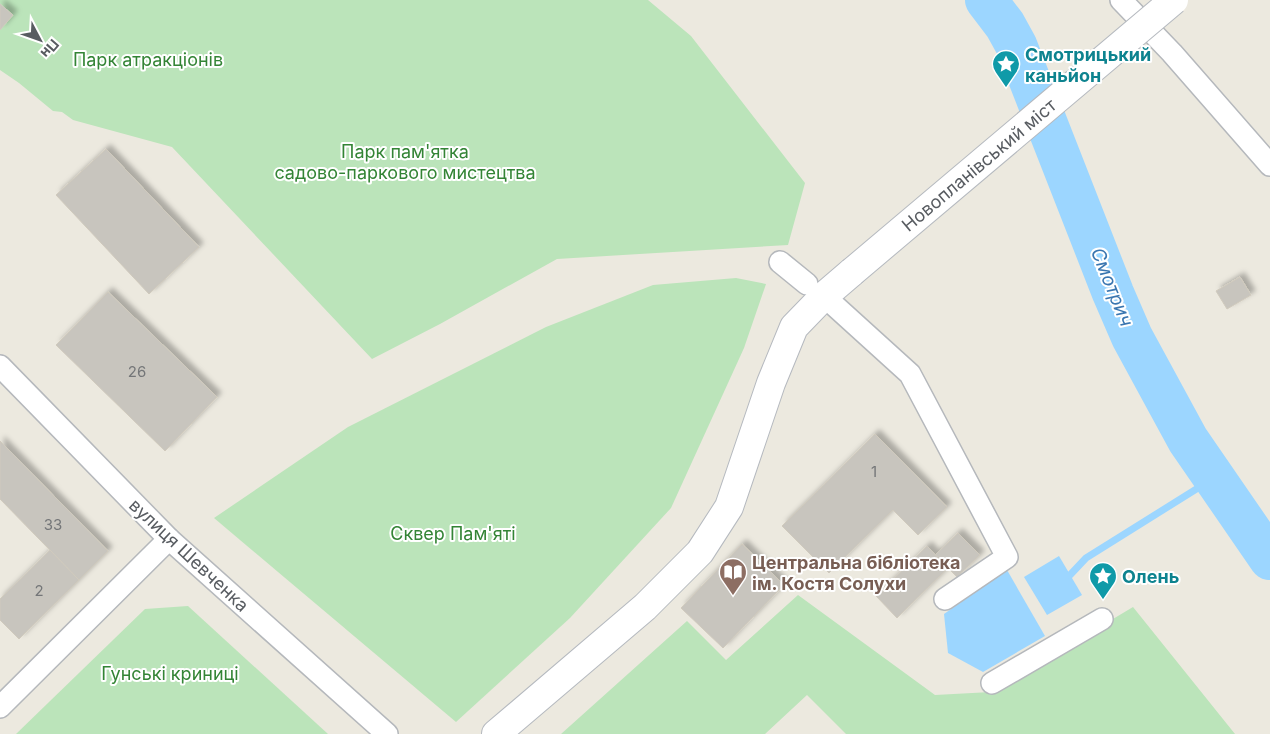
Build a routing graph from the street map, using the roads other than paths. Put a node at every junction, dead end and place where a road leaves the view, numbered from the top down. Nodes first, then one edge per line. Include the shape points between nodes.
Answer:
1 (1121, 0) edge
2 (1174, 0) edge
3 (1270, 165) edge
4 (780, 262) dead end
5 (815, 290) junction
6 (0, 366) edge
7 (169, 539) junction
8 (945, 599) dead end
9 (1102, 618) dead end
10 (992, 683) dead end
11 (0, 707) edge
12 (387, 734) edge
13 (496, 734) edge

1 - 3 street
2 - 5 main road, Новопланівський міст, bridge via 852,272
4 - 5 street
5 - 8 street via 910,374 1007,557
5 - 13 main road, Новопланівський міст via 794,327 771,383 729,506 700,552 645,607
6 - 7 street, вулиця Шевченка
7 - 11 street
7 - 12 street, вулиця Шевченка
9 - 10 street

